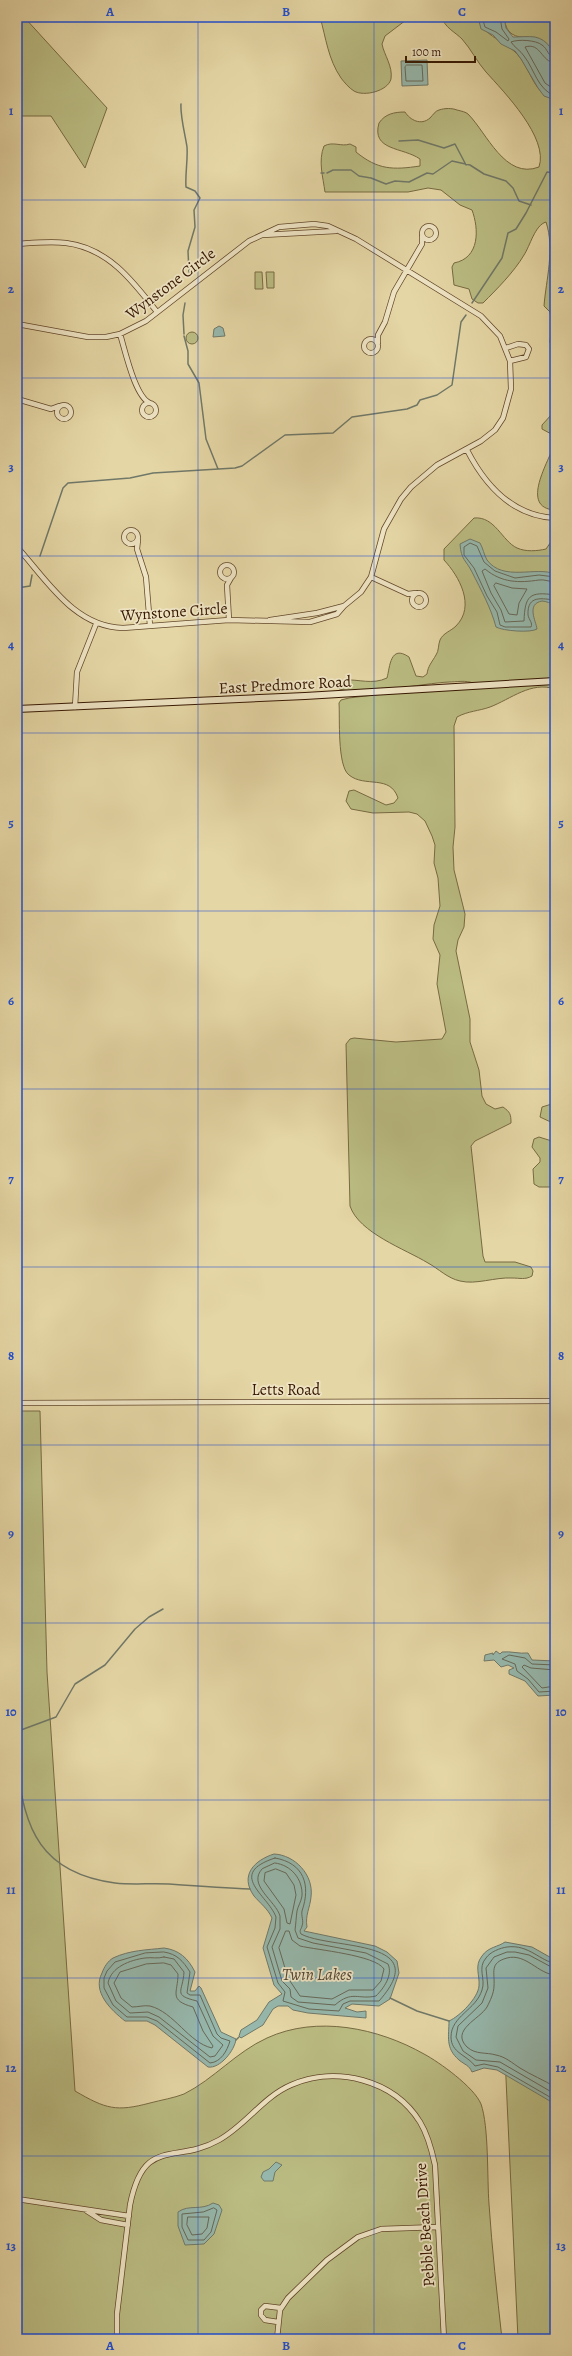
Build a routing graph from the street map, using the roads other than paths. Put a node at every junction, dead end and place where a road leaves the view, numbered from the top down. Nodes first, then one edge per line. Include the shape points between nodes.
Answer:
1 (336, 231) junction
2 (263, 235) junction
3 (422, 236) junction
4 (430, 240) junction
5 (17, 244) edge
6 (422, 244) junction
7 (406, 270) junction
8 (157, 312) junction
9 (17, 324) edge
10 (120, 334) junction
11 (378, 335) junction
12 (370, 338) junction
13 (378, 343) junction
14 (506, 348) junction
15 (510, 362) junction
16 (17, 399) edge
17 (144, 399) junction
18 (150, 403) junction
19 (59, 406) junction
20 (142, 407) junction
21 (51, 408) junction
22 (57, 415) junction
23 (467, 450) junction
24 (555, 518) edge
25 (138, 540) junction
26 (130, 545) junction
27 (17, 547) edge
28 (137, 549) junction
29 (371, 577) junction
30 (223, 578) junction
31 (232, 578) junction
32 (227, 585) junction
33 (416, 593) junction
34 (408, 594) junction
35 (412, 602) junction
36 (344, 606) junction
37 (229, 620) junction
38 (270, 620) junction
39 (96, 624) junction
40 (150, 626) junction
41 (555, 681) edge
42 (75, 707) junction
43 (17, 709) edge
44 (555, 1401) edge
45 (17, 1402) edge
46 (17, 2199) edge
47 (86, 2210) junction
48 (129, 2216) junction
49 (128, 2225) junction
50 (438, 2227) junction
51 (281, 2308) junction
52 (278, 2322) junction
53 (117, 2339) edge
54 (277, 2339) edge
55 (444, 2339) edge

1 - 2 street, Wynstone Circle
1 - 2 street, Wynstone Circle via 324,225 292,225 275,228
1 - 7 street, Wynstone Circle via 356,239
2 - 8 street, Wynstone Circle via 237,249
3 - 4 street
3 - 4 street via 424,227 433,227 436,236
3 - 6 street
4 - 6 street
5 - 8 street via 67,243 99,254 129,277
6 - 7 street
7 - 11 street via 394,292 385,322
7 - 14 street, Wynstone Circle via 481,316 500,336
8 - 10 street, Wynstone Circle via 137,327
9 - 10 street, Wynstone Circle via 88,337
10 - 17 street
11 - 12 street
11 - 13 street
12 - 13 street
12 - 13 street via 364,343 366,352 376,352
14 - 15 street, Wynstone Circle
14 - 15 street via 521,343 526,345 528,350 526,357
15 - 23 street, Wynstone Circle via 511,389 503,418 495,430
16 - 21 street
17 - 18 street
17 - 20 street
18 - 20 street
18 - 20 street via 156,410 151,418 144,416
19 - 21 street
19 - 22 street
19 - 22 street via 68,406 71,415 63,419
21 - 22 street
23 - 24 street via 484,479 503,499 527,512
23 - 29 street, Wynstone Circle via 437,465 401,498 384,529
25 - 26 street
25 - 26 street via 136,531 129,530 124,538
25 - 28 street
26 - 28 street
27 - 39 street, Wynstone Circle via 69,606
28 - 40 street via 146,577
29 - 34 street
29 - 36 street, Wynstone Circle via 361,592
30 - 31 street
30 - 31 street via 220,570 228,564 234,571
30 - 32 street
31 - 32 street
32 - 37 street
33 - 34 street
33 - 35 street
33 - 35 street via 425,595 425,604 419,608
34 - 35 street
36 - 38 street, Wynstone Circle
36 - 38 street, Wynstone Circle via 337,614 310,622 285,623
37 - 38 street, Wynstone Circle
37 - 40 street, Wynstone Circle
39 - 40 street, Wynstone Circle via 115,628
39 - 42 street via 77,672
41 - 42 street, East Predmore Road
42 - 43 street, East Predmore Road
44 - 45 street, Letts Road
46 - 47 street
47 - 48 street
47 - 49 street via 101,2220
48 - 49 street, Pebble Beach Drive
48 - 50 street, Pebble Beach Drive via 138,2177 145,2167 160,2156 220,2140 290,2085 310,2078 350,2077 361,2079 392,2093 407,2105 421,2123 432,2149 435,2165
49 - 53 street, Pebble Beach Drive via 117,2314
50 - 51 street via 381,2229 358,2237 299,2285
50 - 55 street, Pebble Beach Drive
51 - 52 street
51 - 52 street via 265,2306 261,2310 261,2315 266,2320
52 - 54 street

